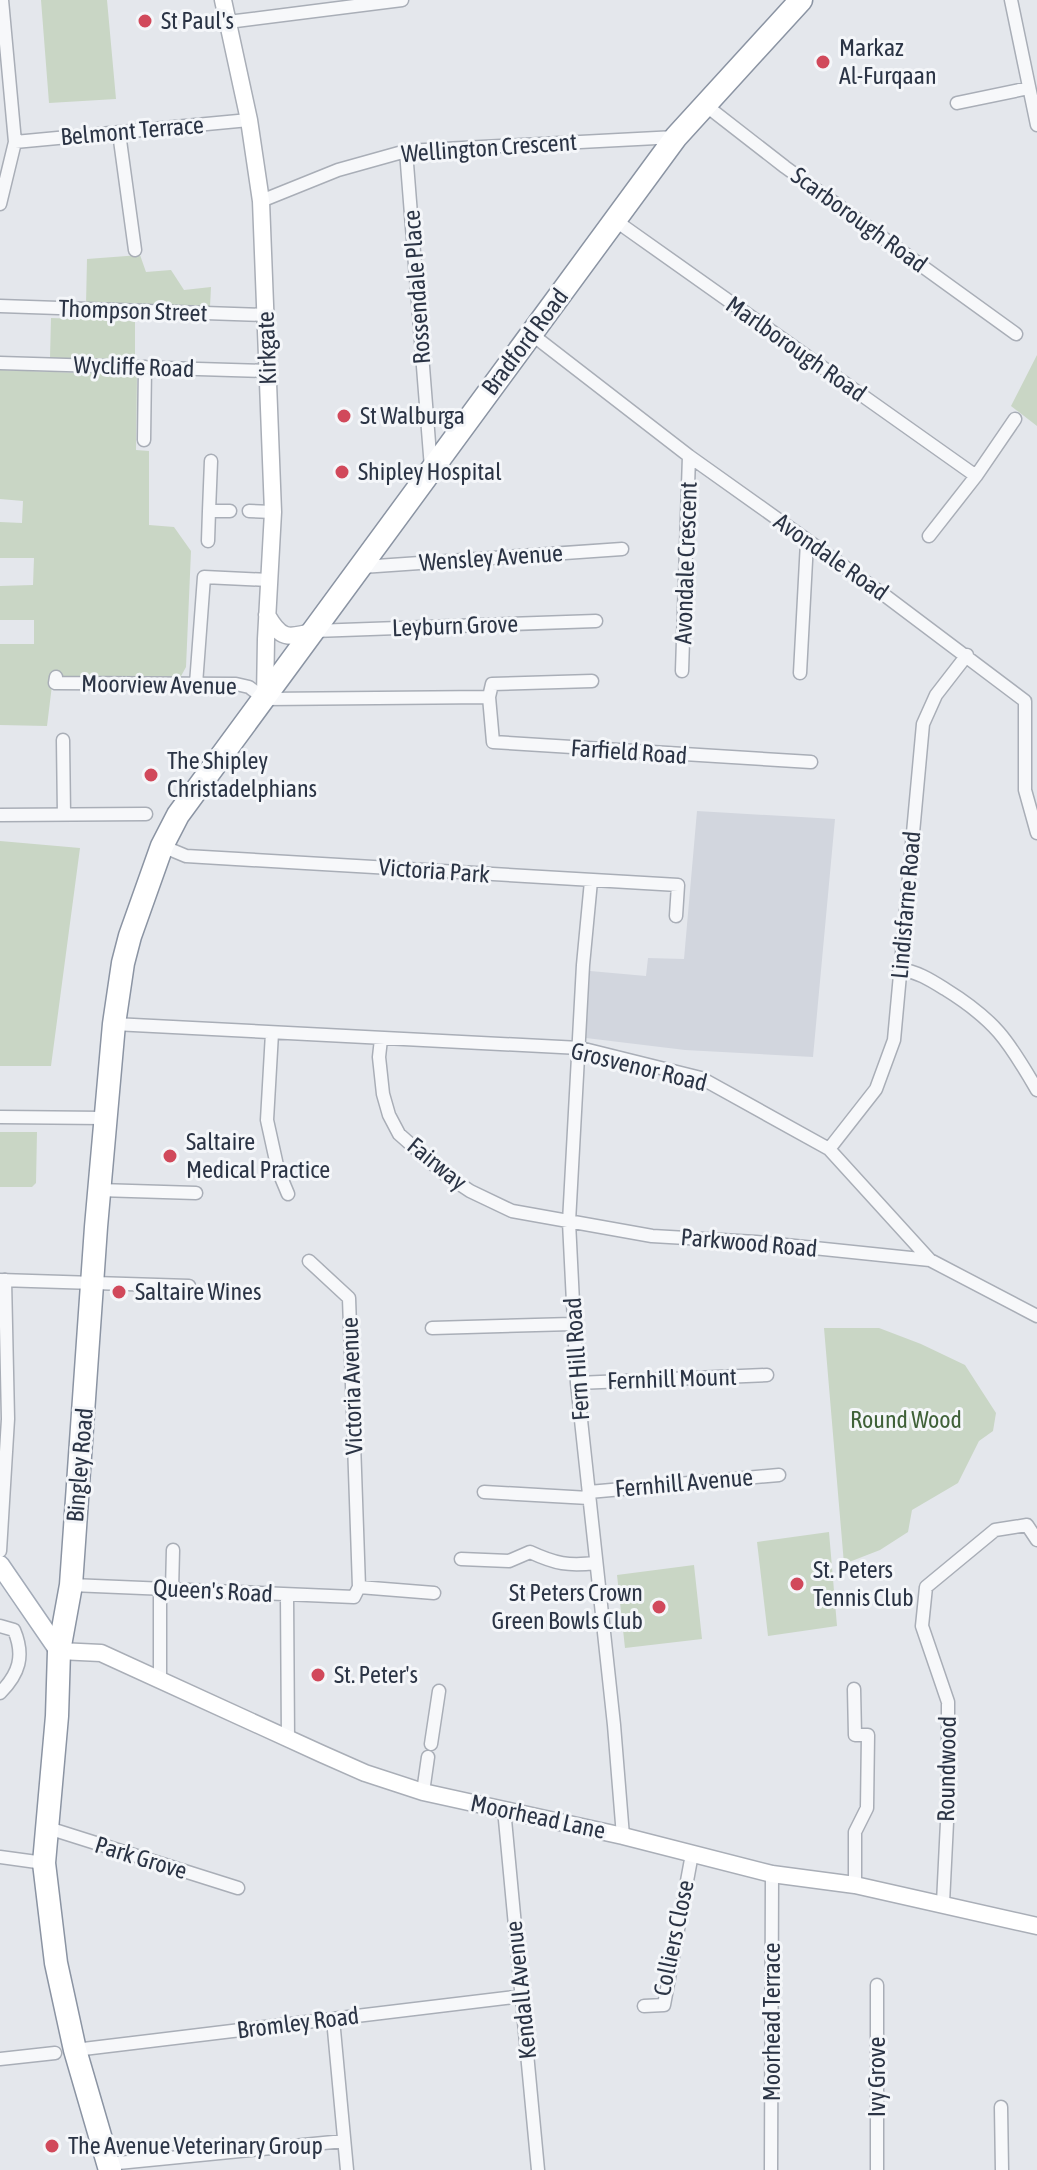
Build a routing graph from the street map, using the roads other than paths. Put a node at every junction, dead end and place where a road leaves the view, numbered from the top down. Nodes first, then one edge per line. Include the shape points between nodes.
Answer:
1 (2, 0) edge
2 (223, 0) edge
3 (402, 0) edge
4 (801, 0) edge
5 (1011, 0) edge
6 (381, 1) edge
7 (228, 22) junction
8 (1029, 88) junction
9 (957, 103) dead end
10 (704, 104) junction
11 (249, 120) junction
12 (1037, 125) edge
13 (119, 133) junction
14 (676, 137) junction
15 (15, 142) junction
16 (406, 151) junction
17 (261, 201) junction
18 (0, 204) edge
19 (616, 221) junction
20 (135, 250) dead end
21 (0, 306) edge
22 (266, 315) junction
23 (530, 333) junction
24 (1016, 334) dead end
25 (0, 363) edge
26 (145, 367) junction
27 (268, 371) junction
28 (1015, 419) dead end
29 (144, 440) dead end
30 (689, 456) junction
31 (211, 461) dead end
32 (431, 471) junction
33 (976, 476) junction
34 (209, 511) junction
35 (230, 511) dead end
36 (249, 511) dead end
37 (273, 512) junction
38 (929, 536) dead end
39 (208, 541) dead end
40 (807, 542) junction
41 (622, 549) dead end
42 (361, 567) junction
43 (269, 580) junction
44 (267, 615) junction
45 (596, 621) dead end
46 (314, 631) junction
47 (967, 655) junction
48 (682, 671) dead end
49 (800, 673) dead end
50 (56, 677) dead end
51 (592, 681) dead end
52 (196, 684) junction
53 (489, 697) junction
54 (265, 699) junction
55 (63, 740) dead end
56 (811, 762) dead end
57 (209, 773) joint
58 (146, 814) dead end
59 (0, 815) edge
60 (64, 815) junction
61 (1037, 833) edge
62 (162, 846) junction
63 (591, 881) junction
64 (676, 916) dead end
65 (899, 969) junction
66 (114, 1024) junction
67 (272, 1033) junction
68 (381, 1039) junction
69 (580, 1048) junction
70 (1037, 1090) edge
71 (0, 1117) edge
72 (105, 1118) junction
73 (829, 1149) junction
74 (99, 1190) junction
75 (196, 1193) dead end
76 (288, 1194) dead end
77 (569, 1222) junction
78 (930, 1260) junction
79 (309, 1261) dead end
80 (3, 1280) edge
81 (93, 1282) junction
82 (189, 1286) dead end
83 (1037, 1316) edge
84 (572, 1324) junction
85 (432, 1328) dead end
86 (767, 1375) dead end
87 (577, 1383) junction
88 (779, 1475) dead end
89 (484, 1492) dead end
90 (589, 1495) junction
91 (1037, 1540) edge
92 (173, 1550) dead end
93 (0, 1551) edge
94 (461, 1559) dead end
95 (596, 1563) junction
96 (0, 1565) edge
97 (71, 1585) junction
98 (166, 1589) junction
99 (357, 1592) junction
100 (434, 1593) dead end
101 (287, 1595) junction
102 (0, 1626) edge
103 (59, 1651) junction
104 (160, 1679) junction
105 (854, 1689) dead end
106 (439, 1691) dead end
107 (0, 1693) edge
108 (288, 1740) junction
109 (431, 1744) dead end
110 (428, 1757) dead end
111 (423, 1792) junction
112 (504, 1809) junction
113 (45, 1827) junction
114 (623, 1836) junction
115 (692, 1854) junction
116 (0, 1857) edge
117 (44, 1863) junction
118 (772, 1874) junction
119 (855, 1885) junction
120 (238, 1888) dead end
121 (943, 1903) junction
122 (1037, 1926) edge
123 (877, 1985) dead end
124 (522, 1996) junction
125 (644, 2006) dead end
126 (333, 2019) junction
127 (65, 2052) junction
128 (0, 2059) edge
129 (1001, 2107) dead end
130 (344, 2141) junction
131 (109, 2167) edge
132 (347, 2170) edge
133 (538, 2170) edge
134 (771, 2170) edge
135 (877, 2170) edge
136 (1002, 2170) edge

1 - 15 street
2 - 7 street, Kirkgate
3 - 6 street
4 - 10 highway, Bradford Road
5 - 8 street
6 - 7 street
7 - 11 street, Kirkgate
8 - 9 street
8 - 12 street
10 - 14 highway, Bradford Road
10 - 24 street, Scarborough Road
11 - 13 street, Belmont Terrace
11 - 17 street, Kirkgate
13 - 15 street, Belmont Terrace
13 - 20 street
14 - 16 street, Wellington Crescent
14 - 19 highway, Bradford Road
15 - 18 street
16 - 17 street, Wellington Crescent via 338,170
16 - 32 street, Rossendale Place
17 - 22 street, Kirkgate
19 - 23 highway, Bradford Road
19 - 33 street, Marlborough Road
21 - 22 street, Thompson Street
22 - 27 street, Kirkgate
23 - 30 street, Avondale Road
23 - 32 highway, Bradford Road
25 - 26 street, Wycliffe Road
26 - 27 street, Wycliffe Road
26 - 29 street
27 - 37 street, Kirkgate
28 - 33 street
30 - 40 street, Avondale Road
30 - 48 street, Avondale Crescent
31 - 34 street
32 - 42 highway, Bradford Road
33 - 38 street
34 - 35 street
34 - 39 street
36 - 37 street
37 - 43 street, Kirkgate
40 - 47 street, Avondale Road
40 - 49 street
41 - 42 street, Wensley Avenue
42 - 46 highway, Bradford Road
43 - 44 street, Kirkgate
43 - 52 street via 204,577
44 - 46 street via 284,636
44 - 54 street, Kirkgate
45 - 46 street, Leyburn Grove
46 - 54 highway, Bradford Road
47 - 61 street, Avondale Road via 1025,701 1025,790
47 - 65 street, Lindisfarne Road via 936,695 923,724
50 - 52 street, Moorview Avenue via 55,683
51 - 53 street via 492,684
52 - 54 street, Moorview Avenue via 236,684
53 - 54 street
53 - 56 street, Farfield Road via 493,742
54 - 57 highway, Bradford Road
55 - 60 street
57 - 62 highway, Bingley Road
58 - 60 street
59 - 60 street
62 - 63 street, Victoria Park via 186,856
62 - 66 highway, Bingley Road via 130,936
63 - 64 street, Victoria Park via 678,885
63 - 69 street, Fern Hill Road
65 - 70 street via 918,972 990,1020
65 - 73 street, Lindisfarne Road via 894,1040 876,1089
66 - 67 street, Grosvenor Road
66 - 72 highway, Bingley Road
67 - 68 street, Grosvenor Road
67 - 76 street via 267,1120
68 - 69 street, Grosvenor Road
68 - 77 street, Fairway via 389,1115 416,1151 470,1191 512,1211
69 - 73 street, Grosvenor Road via 701,1078
69 - 77 street, Fern Hill Road
71 - 72 street
72 - 74 highway, Bingley Road
73 - 78 street, Grosvenor Road
74 - 75 street
74 - 81 highway, Bingley Road
77 - 78 street, Parkwood Road via 652,1236
77 - 84 street, Fern Hill Road
78 - 83 street, Grosvenor Road
79 - 99 street, Victoria Avenue via 349,1298
80 - 81 street
80 - 93 street via 8,1419
81 - 82 street
81 - 97 highway, Bingley Road
84 - 85 street
84 - 87 street, Fern Hill Road
86 - 87 street, Fernhill Mount
87 - 90 street, Fern Hill Road
88 - 90 street, Fernhill Avenue
89 - 90 street, Fernhill Avenue
90 - 95 street, Fern Hill Road
91 - 121 street, Roundwood via 1027,1525 995,1530 926,1587 922,1626 948,1702
92 - 98 street
94 - 95 street via 509,1561 530,1552 570,1566
95 - 114 street, Fern Hill Road
96 - 103 main road
97 - 98 street, Queen's Road
97 - 103 highway, Bingley Road
98 - 101 street, Queen's Road
98 - 104 street
99 - 100 street, Queen's Road
99 - 101 street, Queen's Road
101 - 108 street
102 - 107 street via 14,1630 19,1644 19,1667
103 - 104 street, Moorhead Lane via 101,1653
103 - 113 highway, Bingley Road
104 - 108 street, Moorhead Lane
105 - 119 street via 855,1735 868,1735 867,1808 855,1832
106 - 109 street
108 - 111 street, Moorhead Lane
110 - 111 street
111 - 112 street, Moorhead Lane
112 - 114 street, Moorhead Lane
112 - 124 street, Kendall Avenue
113 - 117 highway, Bingley Road
113 - 120 street, Park Grove
114 - 115 street, Moorhead Lane
115 - 118 street, Moorhead Lane
115 - 125 street, Colliers Close via 664,2005
116 - 117 street
117 - 127 highway, Bingley Road
118 - 119 street, Moorhead Lane
118 - 134 street, Moorhead Terrace
119 - 121 street, Moorhead Lane
121 - 122 street, Moorhead Lane
123 - 135 street, Ivy Grove
124 - 126 street, Bromley Road
124 - 133 street, Kendall Avenue
126 - 127 street, Bromley Road
126 - 130 street
127 - 128 street, Bromley Road
127 - 131 highway, Bingley Road
129 - 136 street
130 - 131 street
130 - 132 street

